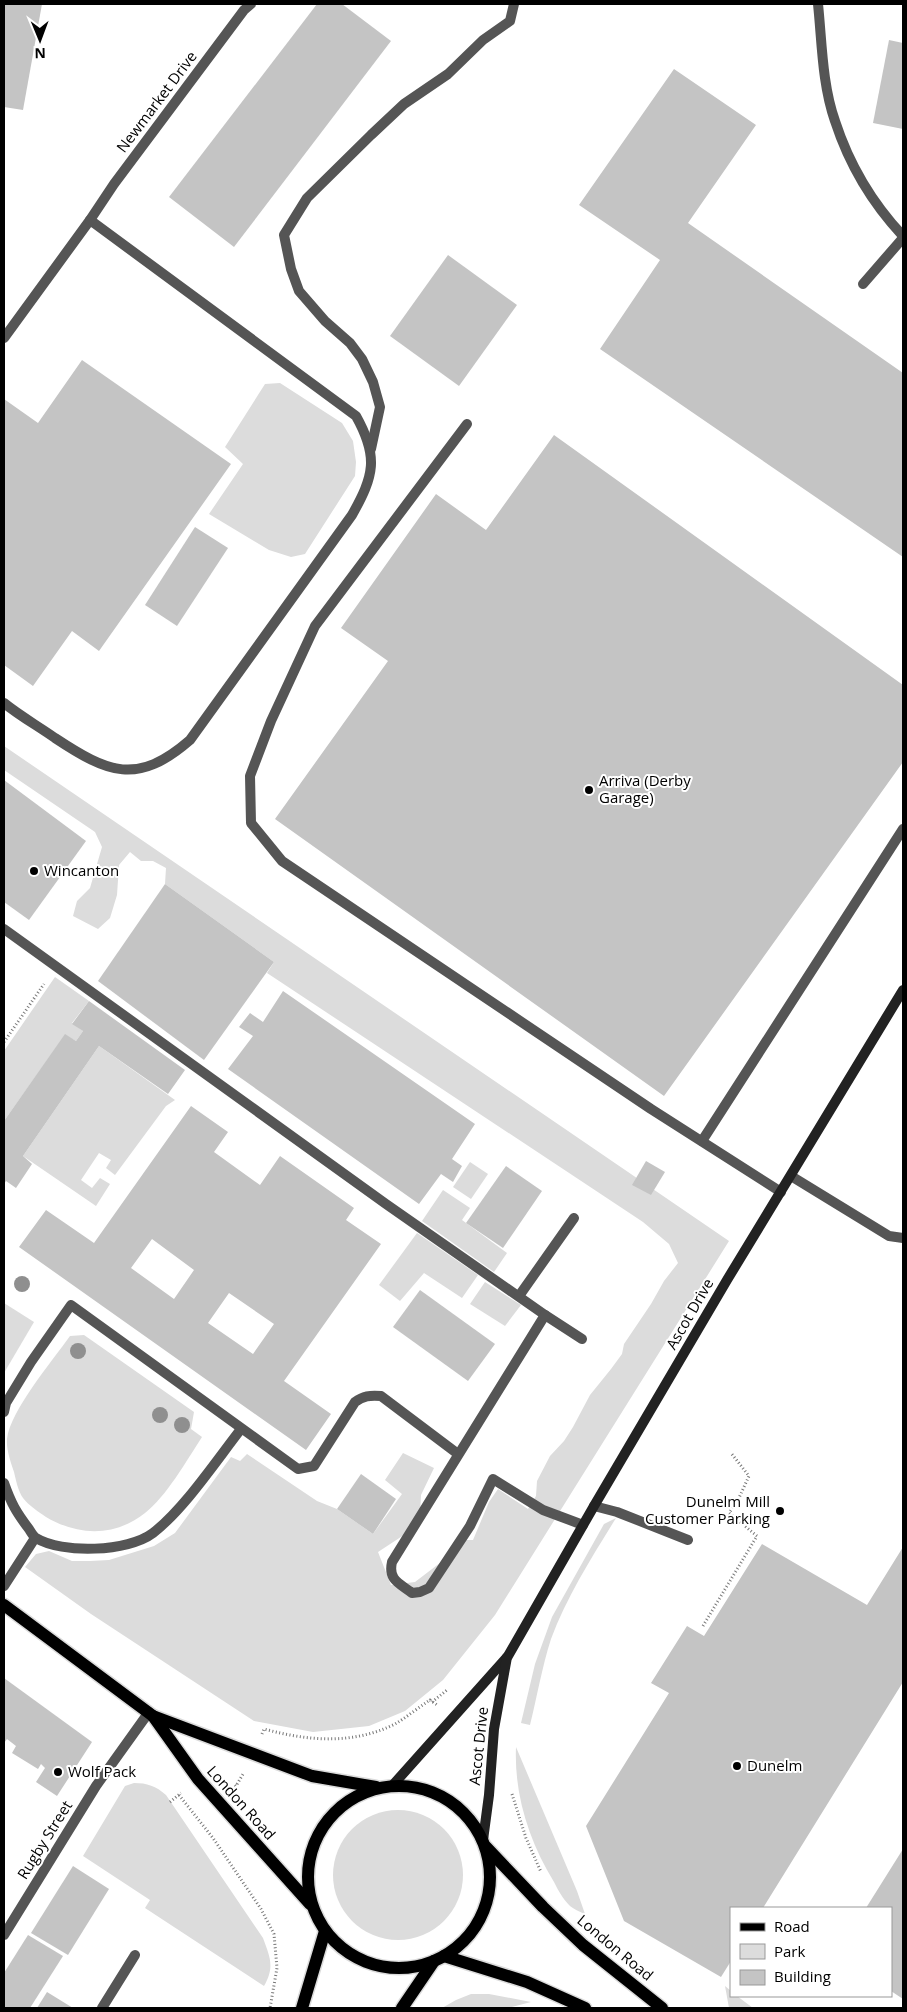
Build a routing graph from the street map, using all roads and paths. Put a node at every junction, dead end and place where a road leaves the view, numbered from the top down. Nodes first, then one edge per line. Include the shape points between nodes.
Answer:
1 (250, 4) edge
2 (514, 4) edge
3 (818, 4) edge
4 (90, 220) junction
5 (903, 237) edge
6 (863, 284) dead end
7 (4, 338) edge
8 (467, 424) dead end
9 (370, 450) junction
10 (4, 703) edge
11 (903, 829) edge
12 (4, 929) edge
13 (56, 967) junction
14 (903, 990) edge
15 (4, 1042) edge
16 (702, 1141) junction
17 (791, 1176) junction
18 (781, 1192) junction
19 (574, 1218) dead end
20 (903, 1238) edge
21 (520, 1296) junction
22 (545, 1315) junction
23 (582, 1339) dead end
24 (4, 1412) edge
25 (241, 1429) junction
26 (732, 1452) dead end
27 (458, 1454) junction
28 (4, 1483) edge
29 (594, 1506) junction
30 (583, 1524) junction
31 (35, 1538) junction
32 (688, 1540) dead end
33 (4, 1586) edge
34 (4, 1605) edge
35 (703, 1626) dead end
36 (508, 1656) junction
37 (151, 1714) junction
38 (452, 1717) junction
39 (253, 1754) junction
40 (198, 1779) junction
41 (228, 1780) dead end
42 (392, 1786) junction
43 (378, 1788) junction
44 (511, 1789) dead end
45 (179, 1795) junction
46 (170, 1802) dead end
47 (484, 1844) junction
48 (544, 1877) dead end
49 (312, 1906) junction
50 (325, 1932) junction
51 (4, 1935) edge
52 (135, 1954) dead end
53 (439, 1959) junction
54 (102, 2008) edge
55 (270, 2008) edge
56 (302, 2008) edge
57 (402, 2008) edge
58 (585, 2008) edge
59 (662, 2008) edge

1 - 4 street, Newmarket Drive
2 - 9 street via 510,21 483,40 448,74 404,104 307,198 284,235 299,291 350,343 373,382 380,406
3 - 5 street via 827,86 835,121 865,185
4 - 7 street, Newmarket Drive
4 - 9 street via 356,416 365,431
5 - 6 street
8 - 16 street via 315,626 271,721 250,776 251,823 282,861
9 - 10 street via 371,468 366,489 352,516 190,740 174,754 136,770 117,770 83,756
11 - 16 street
12 - 13 street
13 - 15 path
13 - 21 street
14 - 17 street, Ascot Drive
16 - 18 street
17 - 18 street, Ascot Drive
17 - 20 street via 889,1236
18 - 29 street, Ascot Drive
19 - 21 street
21 - 22 street
22 - 23 street
22 - 27 street
24 - 25 street via 26,1370 71,1305
25 - 27 street via 298,1469 306,1468 314,1466 355,1402 362,1397 380,1396
25 - 31 street via 175,1512 152,1534 124,1546 89,1549
26 - 35 path via 749,1476 729,1513 758,1536
27 - 30 street via 392,1562 393,1578 412,1593 429,1588 470,1526 493,1480 543,1510
28 - 31 street via 13,1509
29 - 30 street, Ascot Drive
29 - 32 street
30 - 36 street, Ascot Drive
31 - 33 street
34 - 37 main road, London Road
36 - 38 street, Ascot Drive
36 - 47 street, Ascot Drive via 494,1729
37 - 39 main road, London Road
37 - 40 main road, London Road
37 - 51 street, Rugby Street via 96,1786
38 - 39 path via 430,1700 396,1723 370,1734 342,1739 315,1740 264,1729
38 - 42 street, Ascot Drive
39 - 41 path via 236,1786
39 - 43 main road, London Road via 312,1776
40 - 45 path
40 - 49 main road, London Road
42 - 43 main road, London Road
42 - 47 main road, London Road via 424,1789 453,1802 465,1814
43 - 49 main road via 344,1804 319,1832 308,1868
44 - 48 path via 526,1838
45 - 46 path
45 - 55 path via 229,1862 274,1934 277,1968
47 - 53 main road via 490,1868 484,1909 475,1928
47 - 59 main road, London Road via 583,1945
49 - 50 main road
50 - 53 main road via 350,1954 374,1965 414,1967
50 - 56 main road
52 - 54 street
53 - 57 main road
53 - 58 main road via 526,1982

